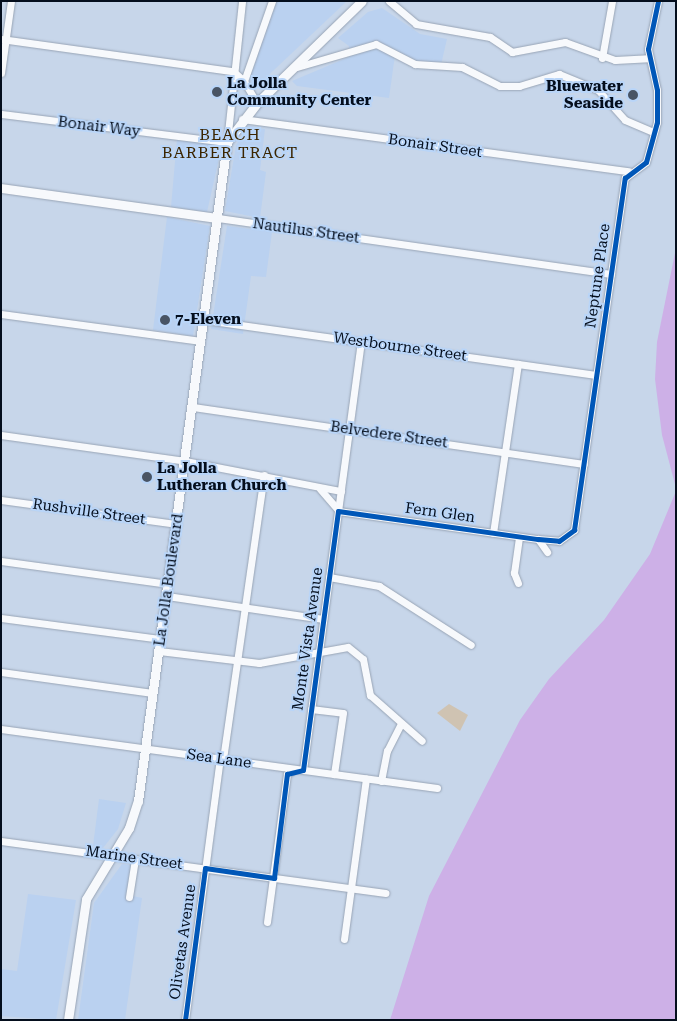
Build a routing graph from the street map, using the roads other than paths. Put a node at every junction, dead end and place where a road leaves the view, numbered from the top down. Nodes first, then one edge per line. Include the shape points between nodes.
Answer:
1 (11, 1) edge
2 (242, 1) edge
3 (272, 1) edge
4 (362, 1) edge
5 (389, 1) edge
6 (612, 1) edge
7 (658, 1) edge
8 (4, 39) edge
9 (602, 58) junction
10 (648, 58) junction
11 (297, 67) junction
12 (233, 71) junction
13 (1, 73) edge
14 (244, 81) junction
15 (257, 102) junction
16 (1, 114) edge
17 (242, 119) junction
18 (653, 132) junction
19 (227, 142) junction
20 (629, 172) junction
21 (1, 188) edge
22 (218, 218) junction
23 (612, 274) junction
24 (1, 314) edge
25 (204, 320) junction
26 (201, 341) junction
27 (361, 342) junction
28 (518, 364) junction
29 (596, 375) junction
30 (193, 407) junction
31 (349, 429) junction
32 (1, 436) edge
33 (505, 451) junction
34 (185, 461) junction
35 (584, 464) junction
36 (264, 475) junction
37 (311, 485) junction
38 (341, 491) junction
39 (1, 500) edge
40 (338, 511) junction
41 (177, 524) junction
42 (493, 533) junction
43 (519, 537) junction
44 (538, 539) junction
45 (547, 552) dead end
46 (1, 562) edge
47 (329, 577) junction
48 (518, 583) dead end
49 (168, 584) junction
50 (167, 596) junction
51 (245, 608) junction
52 (1, 618) edge
53 (323, 619) junction
54 (160, 639) junction
55 (471, 645) dead end
56 (320, 649) junction
57 (159, 651) junction
58 (238, 663) junction
59 (1, 672) edge
60 (154, 693) junction
61 (311, 709) junction
62 (401, 723) junction
63 (1, 729) edge
64 (422, 741) dead end
65 (146, 749) junction
66 (222, 759) junction
67 (299, 770) junction
68 (334, 774) junction
69 (366, 779) junction
70 (381, 781) junction
71 (437, 788) dead end
72 (1, 841) edge
73 (112, 856) junction
74 (135, 858) junction
75 (206, 868) junction
76 (274, 878) junction
77 (351, 888) junction
78 (385, 893) dead end
79 (129, 898) dead end
80 (267, 922) dead end
81 (344, 940) dead end
82 (68, 1020) edge
83 (184, 1020) edge

1 - 8 street
2 - 12 street
3 - 14 street
4 - 11 main road, La Jolla Boulevard
5 - 9 street via 416,24 490,37 512,52 565,42
6 - 9 street
7 - 10 street
8 - 12 street
8 - 13 street
9 - 10 street
10 - 18 street via 658,97
11 - 15 main road, La Jolla Boulevard
11 - 18 street via 376,44 415,64 462,67 500,86 519,86 559,74 598,90 626,120
12 - 14 street
12 - 19 street
14 - 15 street
15 - 17 main road, La Jolla Boulevard
16 - 19 street, Bonair Way
17 - 19 main road, La Jolla Boulevard
17 - 20 street, Bonair Street
18 - 20 street via 646,162
19 - 22 main road, La Jolla Boulevard
20 - 23 street, Neptune Place
21 - 22 main road, Nautilus Street
22 - 23 street, Nautilus Street
22 - 25 main road, La Jolla Boulevard
23 - 29 street, Neptune Place
24 - 26 street
25 - 26 main road, La Jolla Boulevard
25 - 27 street, Westbourne Street
26 - 30 main road, La Jolla Boulevard
27 - 28 street, Westbourne Street
27 - 31 street, Monte Vista Avenue
28 - 29 street, Westbourne Street
28 - 33 street
29 - 35 street, Neptune Place
30 - 31 street, Belvedere Street
30 - 34 main road, La Jolla Boulevard
31 - 33 street, Belvedere Street
31 - 38 street, Monte Vista Avenue
32 - 34 street
33 - 35 street, Belvedere Street
33 - 42 street
34 - 36 street
34 - 41 main road, La Jolla Boulevard
35 - 44 street, Neptune Place via 574,530 559,541
36 - 37 street
36 - 51 street, Olivetas Avenue
37 - 38 street
37 - 40 street via 327,494
38 - 40 street, Monte Vista Avenue
39 - 41 street, Rushville Street
40 - 42 street, Fern Glen
40 - 47 street, Monte Vista Avenue
41 - 49 main road, La Jolla Boulevard
42 - 43 street, Fern Glen
43 - 44 street, Fern Glen
43 - 48 street via 514,573
44 - 45 street
46 - 49 street
47 - 53 street, Monte Vista Avenue
47 - 55 street via 379,586
49 - 50 main road, La Jolla Boulevard
50 - 51 street
50 - 54 main road, La Jolla Boulevard
51 - 53 street
51 - 58 street, Olivetas Avenue
52 - 54 street
53 - 56 street, Monte Vista Avenue
54 - 57 main road, La Jolla Boulevard
56 - 58 street via 280,661
56 - 61 street, Monte Vista Avenue
56 - 62 street via 344,646 362,655 370,695
57 - 58 street
57 - 60 main road, La Jolla Boulevard
58 - 66 street, Olivetas Avenue
59 - 60 street
60 - 65 main road, La Jolla Boulevard
61 - 67 street, Monte Vista Avenue
61 - 68 street via 343,713
62 - 64 street
62 - 70 street via 387,751
63 - 65 street, Sea Lane
65 - 66 street, Sea Lane
65 - 73 main road, La Jolla Boulevard via 134,816
66 - 67 street, Sea Lane
66 - 75 street, Olivetas Avenue
67 - 68 street, Sea Lane
67 - 76 street, Monte Vista Avenue via 288,774
68 - 69 street, Sea Lane
69 - 70 street, Sea Lane
69 - 77 street
70 - 71 street, Sea Lane
72 - 73 street, Marine Street
73 - 74 street, Marine Street
73 - 82 main road, La Jolla Boulevard via 86,899
74 - 75 street, Marine Street
74 - 79 street
75 - 76 street, Marine Street
75 - 83 street, Olivetas Avenue
76 - 77 street, Marine Street
76 - 80 street, Monte Vista Avenue
77 - 78 street, Marine Street
77 - 81 street

